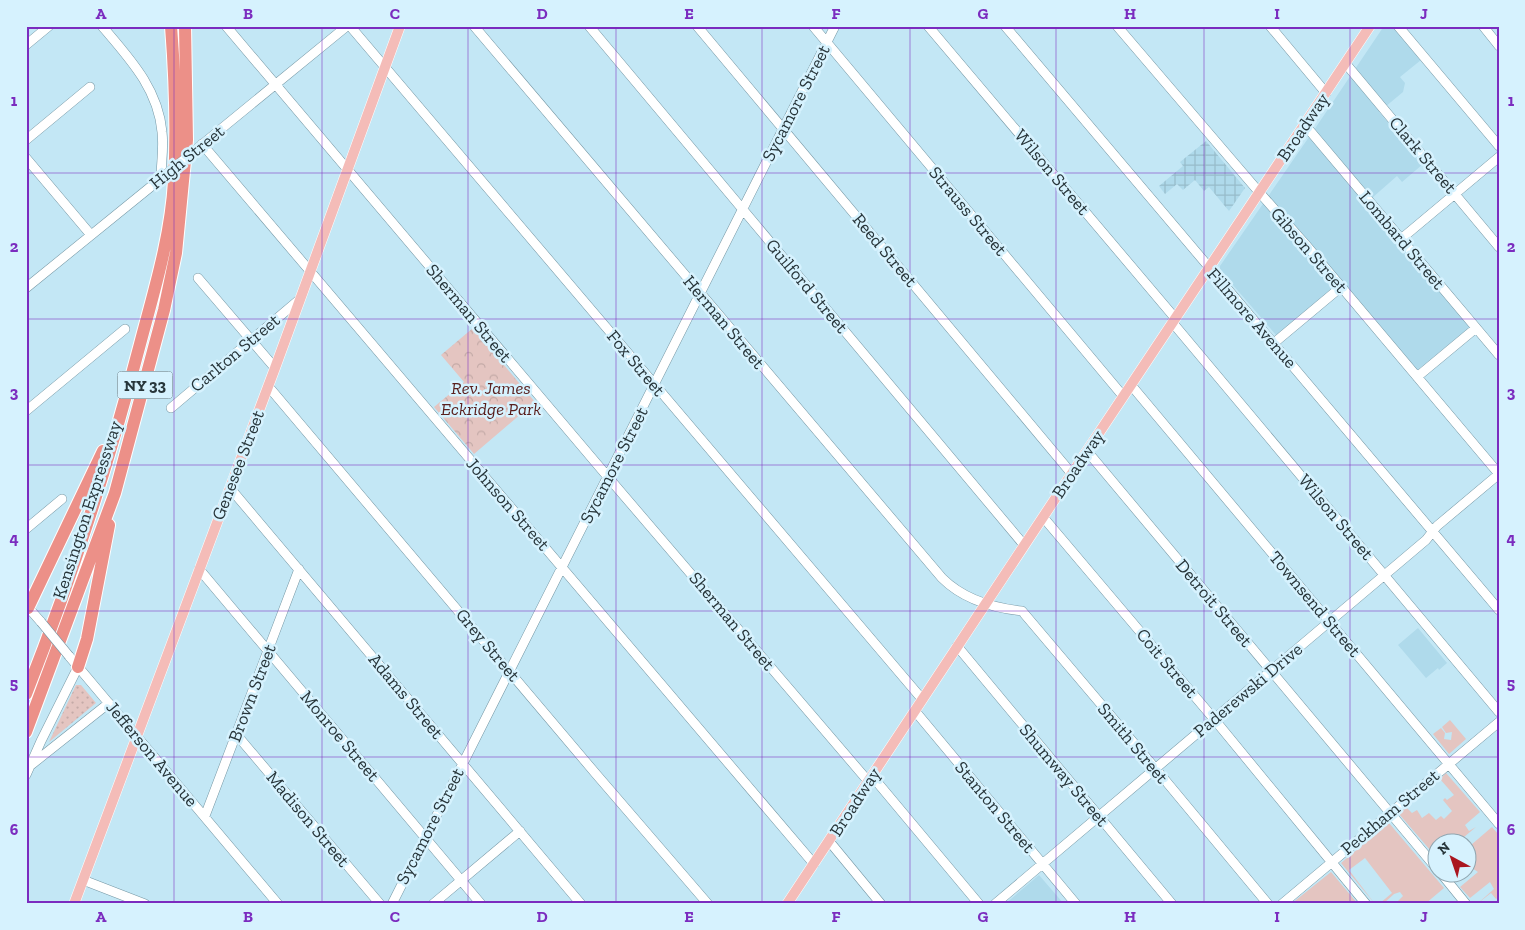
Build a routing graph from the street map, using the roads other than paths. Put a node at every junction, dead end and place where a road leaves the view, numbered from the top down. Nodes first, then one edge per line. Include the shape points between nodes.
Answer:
1 (48, 26) edge
2 (102, 26) edge
3 (171, 26) edge
4 (185, 26) edge
5 (226, 26) edge
6 (348, 26) edge
7 (400, 26) edge
8 (474, 26) edge
9 (589, 26) edge
10 (697, 26) edge
11 (814, 26) edge
12 (835, 26) edge
13 (928, 26) edge
14 (1005, 26) edge
15 (1117, 26) edge
16 (1270, 26) edge
17 (1370, 26) edge
18 (1398, 26) edge
19 (1482, 26) edge
20 (827, 42) junction
21 (26, 44) edge
22 (1499, 46) edge
23 (1346, 64) junction
24 (385, 67) junction
25 (276, 85) junction
26 (90, 87) dead end
27 (1326, 93) junction
28 (1304, 125) junction
29 (783, 129) junction
30 (26, 140) edge
31 (200, 146) junction
32 (1499, 146) edge
33 (26, 158) edge
34 (1499, 158) edge
35 (347, 169) junction
36 (162, 177) junction
37 (1259, 192) junction
38 (1455, 194) junction
39 (742, 209) junction
40 (92, 235) junction
41 (1401, 240) junction
42 (1499, 247) edge
43 (1209, 268) junction
44 (310, 271) junction
45 (198, 278) dead end
46 (1341, 287) junction
47 (26, 288) edge
48 (700, 293) junction
49 (300, 299) junction
50 (1174, 320) junction
51 (1476, 328) junction
52 (125, 329) dead end
53 (251, 340) junction
54 (1274, 343) junction
55 (1499, 355) edge
56 (274, 368) junction
57 (1416, 377) junction
58 (655, 384) junction
59 (1131, 385) junction
60 (268, 386) junction
61 (1123, 396) junction
62 (126, 398) junction
63 (171, 408) dead end
64 (26, 411) edge
65 (1087, 451) junction
66 (1072, 474) junction
67 (1499, 474) edge
68 (608, 477) junction
69 (230, 488) junction
70 (115, 493) junction
71 (62, 499) dead end
72 (1043, 517) junction
73 (26, 529) edge
74 (1432, 532) junction
75 (1024, 545) junction
76 (563, 568) junction
77 (199, 569) junction
78 (299, 569) junction
79 (1384, 575) junction
80 (986, 603) junction
81 (27, 609) edge
82 (1499, 610) edge
83 (1330, 621) junction
84 (957, 646) junction
85 (268, 650) junction
86 (78, 667) junction
87 (509, 671) junction
88 (1271, 671) junction
89 (26, 694) edge
90 (922, 700) junction
91 (109, 703) junction
92 (915, 711) junction
93 (1499, 712) edge
94 (1214, 719) junction
95 (1499, 722) edge
96 (26, 732) edge
97 (236, 734) junction
98 (138, 737) junction
99 (462, 762) junction
100 (1448, 763) junction
101 (1155, 768) junction
102 (28, 771) edge
103 (870, 778) junction
104 (1390, 813) junction
105 (205, 816) junction
106 (1099, 816) junction
107 (1499, 824) edge
108 (520, 831) junction
109 (425, 837) junction
110 (829, 841) junction
111 (1428, 858) edge
112 (1331, 862) junction
113 (814, 864) junction
114 (1042, 864) junction
115 (83, 880) junction
116 (461, 880) junction
117 (1448, 882) edge
118 (74, 904) edge
119 (145, 904) edge
120 (278, 904) edge
121 (380, 904) edge
122 (392, 904) edge
123 (433, 904) edge
124 (481, 904) edge
125 (581, 904) edge
126 (708, 904) edge
127 (787, 904) edge
128 (881, 904) edge
129 (979, 904) edge
130 (995, 904) edge
131 (1076, 904) edge
132 (1172, 904) edge
133 (1268, 904) edge
134 (1282, 904) edge
135 (1366, 904) edge
136 (1466, 904) edge

1 - 21 street
2 - 36 street via 139,71 152,94 162,132
3 - 62 highway, Kensington Expressway / NY 33 via 175,82 174,182 154,293
4 - 70 highway, Kensington Expressway / NY 33 via 187,140 176,253
5 - 25 street, Sherman Street
6 - 24 street, Fox Street
6 - 25 street, High Street
7 - 24 main road, Genesee Street
8 - 48 street, Herman Street
9 - 39 street, Guilford Street
10 - 29 street, Reed Street
11 - 20 street, Strauss Street
12 - 20 street, Sycamore Street
13 - 50 street, Wilson Street
14 - 43 street, Fillmore Avenue
15 - 37 street, Gibson Street
16 - 27 street
17 - 23 main road, Broadway
18 - 32 street
19 - 22 street
20 - 29 street, Sycamore Street
20 - 61 street, Strauss Street
23 - 27 main road, Broadway
23 - 38 street, Clark Street
24 - 35 main road, Genesee Street
24 - 58 street, Fox Street
25 - 31 street, High Street
25 - 35 street, Sherman Street
26 - 30 street
27 - 28 main road, Broadway
28 - 37 main road, Broadway
28 - 41 street, Lombard Street
29 - 39 street, Sycamore Street
29 - 66 street, Reed Street
31 - 36 street, High Street, bridge
31 - 44 street, Johnson Street
33 - 40 street
34 - 38 street
35 - 44 main road, Genesee Street
35 - 68 street, Sherman Street
36 - 40 street, High Street
37 - 43 main road, Broadway
37 - 46 street, Gibson Street
38 - 41 street
38 - 42 street, Clark Street
39 - 48 street, Sycamore Street
39 - 75 street, Guilford Street
40 - 47 street, High Street
41 - 51 street, Lombard Street
43 - 50 main road, Broadway
43 - 54 street, Fillmore Avenue
44 - 49 main road, Genesee Street
44 - 76 street, Johnson Street
45 - 53 street
46 - 54 street
46 - 57 street, Gibson Street
48 - 58 street, Sycamore Street
48 - 80 street, Herman Street via 942,578 956,590
49 - 53 street, Carlton Street
49 - 56 main road, Genesee Street
50 - 59 main road, Broadway
50 - 79 street, Wilson Street
51 - 55 street, Lombard Street
51 - 57 street
52 - 64 street
53 - 56 street
53 - 63 street, Carlton Street
54 - 74 street, Fillmore Avenue
56 - 60 main road, Genesee Street
57 - 67 street, Gibson Street
58 - 68 street, Sycamore Street
58 - 90 street, Fox Street
59 - 61 main road, Broadway
59 - 83 street, Townsend Street
60 - 69 main road, Genesee Street
60 - 87 street, Grey Street
61 - 65 main road, Broadway
62 - 81 highway
62 - 89 highway, Kensington Expressway / NY 33 via 77,555
65 - 66 main road, Broadway
65 - 88 street, Detroit Street
66 - 72 main road, Broadway
67 - 74 street, Paderewski Drive
68 - 76 street, Sycamore Street
68 - 103 street, Sherman Street
69 - 77 main road, Genesee Street
69 - 78 street, Adams Street
70 - 86 highway via 87,638
70 - 96 highway, Kensington Expressway / NY 33
71 - 73 street
72 - 75 main road, Broadway
72 - 94 street, Coit Street
74 - 79 street, Paderewski Drive
74 - 82 street, Fillmore Avenue
75 - 80 main road, Broadway
76 - 87 street, Sycamore Street
76 - 113 street, Johnson Street
77 - 85 street, Monroe Street
77 - 98 main road, Genesee Street
78 - 85 street, Brown Street
78 - 99 street, Adams Street
79 - 83 street, Paderewski Drive
79 - 93 street, Wilson Street
80 - 84 main road, Broadway
80 - 101 street, Smith Street via 1022,611
81 - 86 street, Jefferson Avenue, bridge
83 - 88 street, Paderewski Drive
83 - 100 street, Townsend Street
84 - 90 main road, Broadway
84 - 106 street, Shumway Street
85 - 97 street, Brown Street
85 - 109 street, Monroe Street
86 - 91 street, Jefferson Avenue
86 - 102 street
87 - 99 street, Sycamore Street
87 - 126 street, Grey Street
88 - 94 street, Paderewski Drive
88 - 104 street, Detroit Street
90 - 92 main road, Broadway
91 - 98 street, Jefferson Avenue
91 - 102 street
92 - 103 main road, Broadway
92 - 114 street, Stanton Street
94 - 101 street, Paderewski Drive
94 - 112 street, Coit Street
95 - 100 street, Peckham Street
97 - 105 street, Brown Street
97 - 121 street, Madison Street
98 - 105 street, Jefferson Avenue
98 - 115 main road, Genesee Street
99 - 108 street, Adams Street
99 - 109 street, Sycamore Street
100 - 104 street, Peckham Street
100 - 107 street, Townsend Street
101 - 106 street, Paderewski Drive
101 - 133 street, Smith Street
103 - 110 main road, Broadway
103 - 129 street, Sherman Street
104 - 111 street, Detroit Street
104 - 112 street, Peckham Street
105 - 120 street, Jefferson Avenue
106 - 114 street, Paderewski Drive
106 - 132 street, Shumway Street
108 - 116 street
108 - 125 street, Adams Street
109 - 116 street, Monroe Street
109 - 122 street, Sycamore Street
110 - 113 main road, Broadway
110 - 128 street
112 - 134 street, Peckham Street
112 - 135 street, Coit Street
113 - 127 main road, Broadway
114 - 130 street, Paderewski Drive
114 - 131 street, Stanton Street
115 - 118 main road, Genesee Street
115 - 119 street
116 - 123 street
116 - 124 street, Monroe Street
117 - 136 street, Detroit Street

